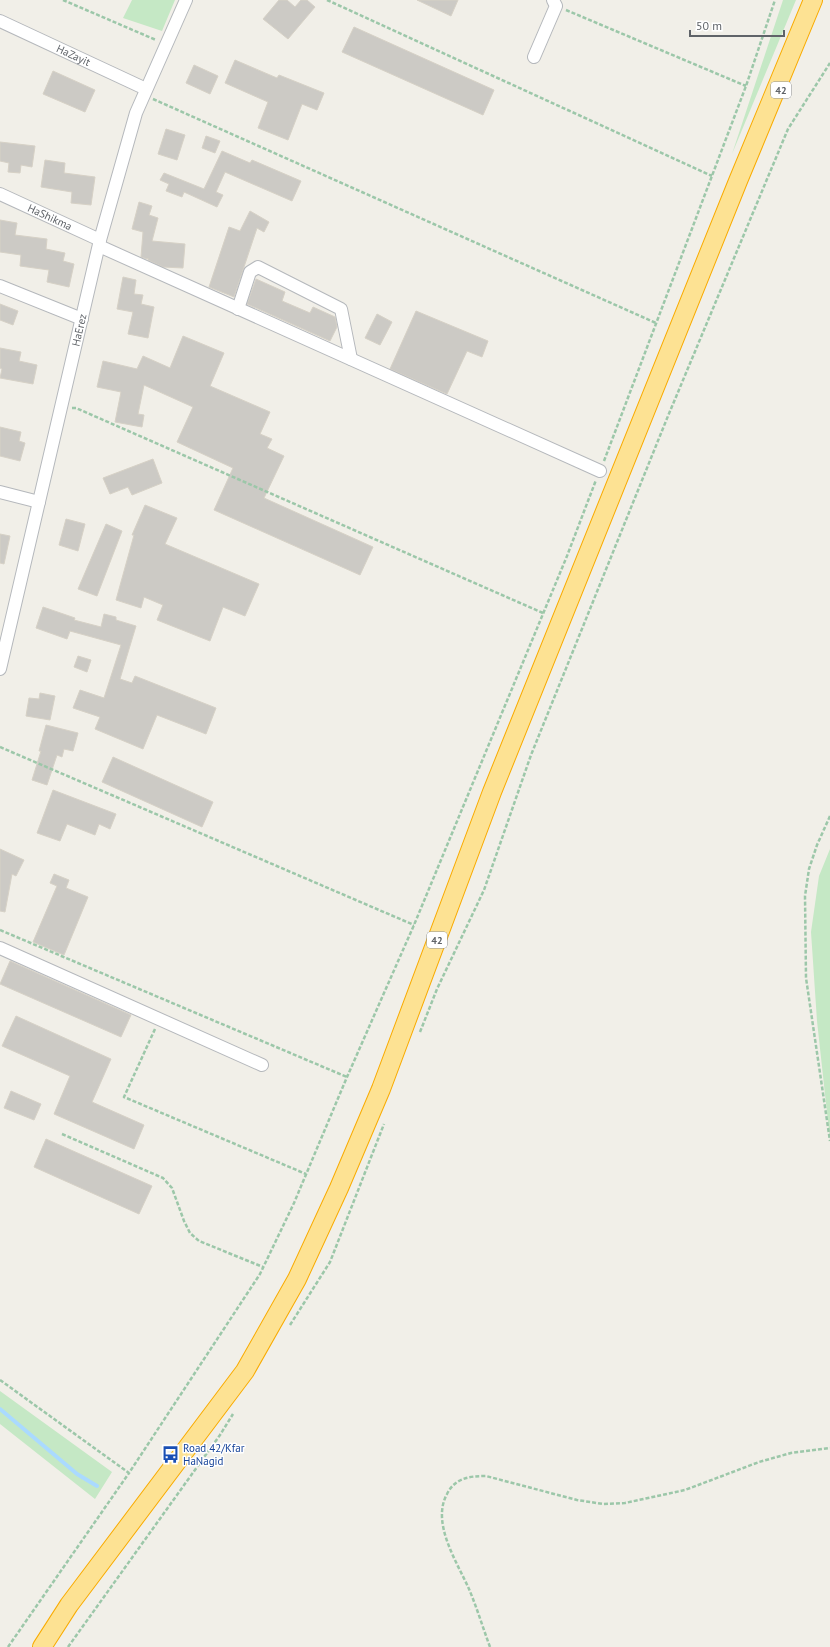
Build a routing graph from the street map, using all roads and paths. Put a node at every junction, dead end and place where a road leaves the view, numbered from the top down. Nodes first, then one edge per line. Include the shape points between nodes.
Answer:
1 (63, 0) edge
2 (186, 0) edge
3 (327, 0) edge
4 (775, 0) edge
5 (813, 0) edge
6 (825, 0) edge
7 (555, 3) edge
8 (0, 21) edge
9 (166, 44) junction
10 (534, 57) dead end
11 (746, 86) junction
12 (145, 92) junction
13 (712, 176) junction
14 (738, 181) junction
15 (0, 194) edge
16 (99, 243) junction
17 (0, 286) edge
18 (238, 309) junction
19 (82, 319) junction
20 (656, 323) junction
21 (351, 359) junction
22 (61, 407) junction
23 (600, 471) junction
24 (0, 492) edge
25 (39, 502) junction
26 (544, 613) junction
27 (0, 669) edge
28 (0, 747) edge
29 (830, 816) edge
30 (414, 925) junction
31 (0, 930) edge
32 (0, 948) edge
33 (159, 1020) junction
34 (262, 1065) dead end
35 (347, 1078) junction
36 (62, 1134) dead end
37 (830, 1141) edge
38 (306, 1174) junction
39 (263, 1267) junction
40 (0, 1380) edge
41 (830, 1448) edge
42 (129, 1473) junction
43 (8, 1647) edge
44 (42, 1647) edge
45 (490, 1647) edge

1 - 9 path
2 - 9 street, HaErez
3 - 13 path
4 - 11 path
5 - 14 highway, 42
6 - 14 highway, 42
7 - 10 street
7 - 11 path
8 - 12 street, HaZayit
9 - 12 street, HaErez
11 - 13 path
12 - 16 street, HaErez via 136,113
12 - 20 path
13 - 20 path
14 - 44 highway, 42 via 492,792 381,1089 297,1279 246,1371 69,1605
15 - 16 street, HaShikma
16 - 18 street, HaShikma
16 - 19 street, HaErez
17 - 19 street
18 - 21 street, HaShikma
18 - 21 street via 250,272 258,267 340,309
19 - 22 street, HaErez
20 - 23 path
21 - 23 street, HaShikma
22 - 25 street, HaErez
22 - 26 path via 76,408
23 - 26 path
24 - 25 street
25 - 27 street, HaErez
26 - 30 path
28 - 30 path
29 - 37 path via 809,869 805,896 806,978
30 - 35 path
31 - 35 path
32 - 33 street
33 - 34 street
33 - 38 path via 124,1097
35 - 38 path
36 - 39 path via 163,1178 172,1188 190,1233 199,1241
38 - 39 path
39 - 42 path
40 - 42 path
41 - 45 path via 791,1453 759,1462 685,1490 625,1503 603,1504 577,1500 486,1476 461,1479 450,1488 443,1501 442,1523
42 - 43 path

